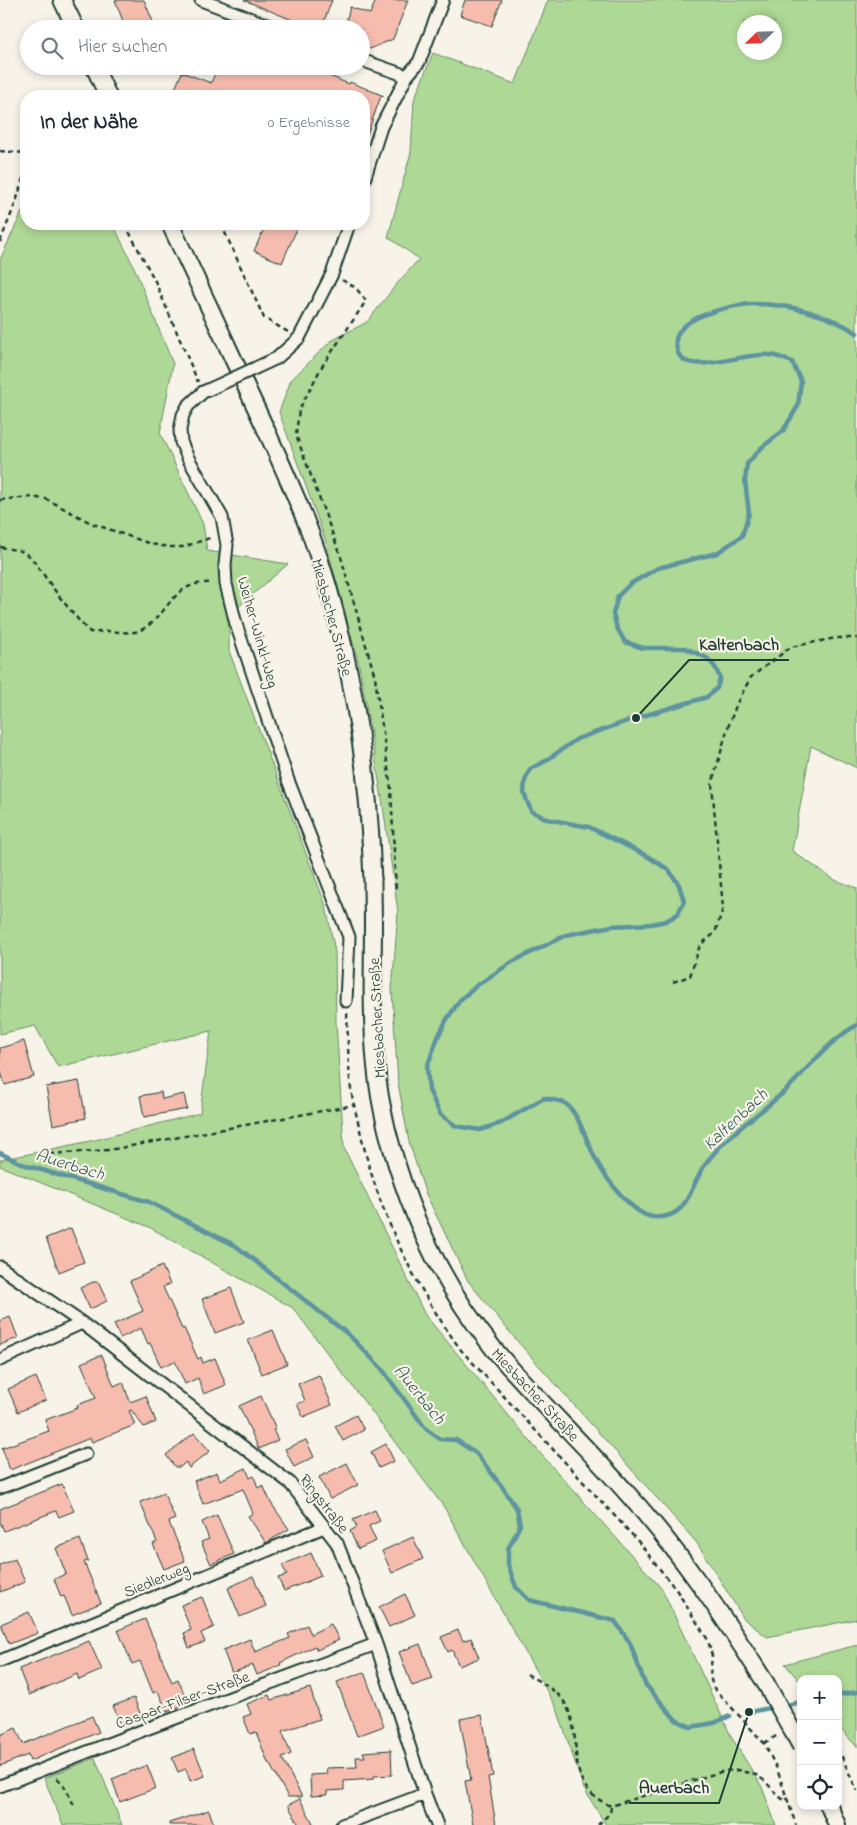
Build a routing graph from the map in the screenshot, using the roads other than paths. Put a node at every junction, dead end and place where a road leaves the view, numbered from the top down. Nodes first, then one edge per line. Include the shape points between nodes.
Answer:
1 (62, 0) edge
2 (201, 0) edge
3 (443, 0) edge
4 (72, 20) edge
5 (254, 20) edge
6 (370, 63) edge
7 (98, 75) edge
8 (407, 76) junction
9 (105, 90) edge
10 (370, 152) edge
11 (173, 230) edge
12 (347, 230) edge
13 (346, 1001) dead end
14 (0, 1267) edge
15 (82, 1323) junction
16 (0, 1360) edge
17 (86, 1454) dead end
18 (0, 1488) edge
19 (324, 1527) junction
20 (376, 1644) junction
21 (0, 1660) edge
22 (797, 1739) edge
23 (0, 1786) edge
24 (424, 1794) junction
25 (831, 1810) edge
26 (342, 1825) edge
27 (437, 1825) edge
28 (837, 1825) edge

1 - 4 main road
2 - 5 street
3 - 8 street via 419,62
6 - 8 street
7 - 9 main road
8 - 10 street
11 - 22 main road, Miesbacher Straße, bridge via 283,465 312,537 335,614 353,691 371,841 376,1070 390,1145 416,1216 439,1266 491,1346 634,1501 694,1576 765,1682
12 - 13 street, Weiher-Winkl-Weg, bridge via 332,274 300,338 277,358 207,391 188,406 180,430 188,458 222,517 227,545 226,584 236,624 288,780 349,937
14 - 15 street, Ringstraße
15 - 16 street
15 - 19 street, Ringstraße via 290,1482
17 - 18 street
19 - 20 street, Ringstraße via 338,1543
19 - 21 street, Siedlerweg
20 - 23 street, Caspar-Filser-Straße
20 - 24 street, Ringstraße
24 - 26 street
24 - 27 street, Ringstraße
25 - 28 main road

